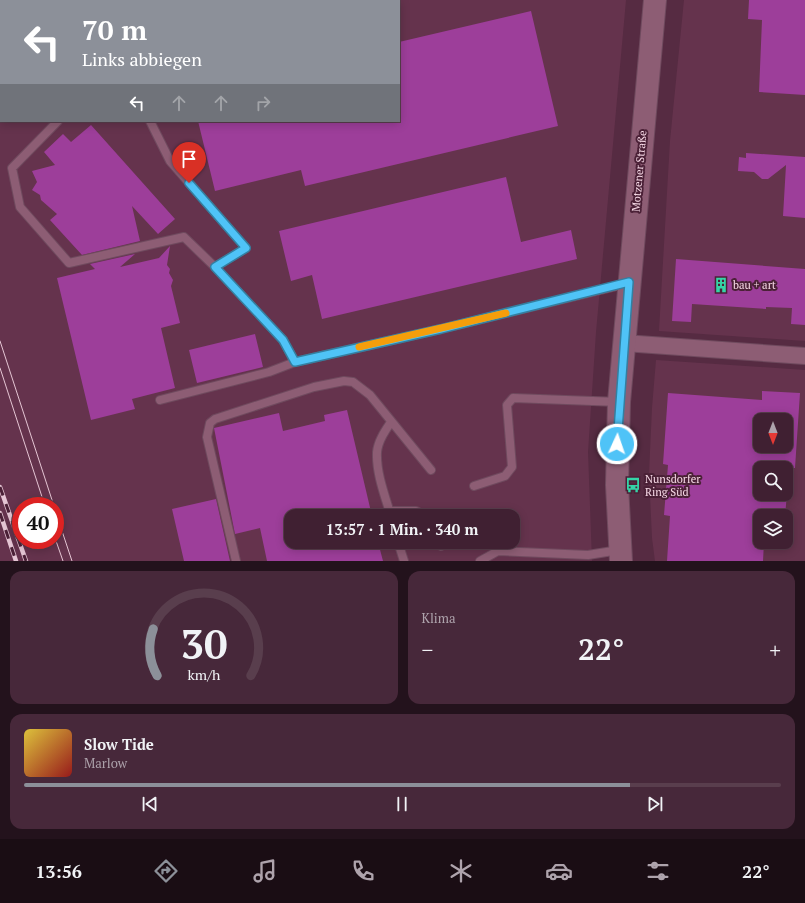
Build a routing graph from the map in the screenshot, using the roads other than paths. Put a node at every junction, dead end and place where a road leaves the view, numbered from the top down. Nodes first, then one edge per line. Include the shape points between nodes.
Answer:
1 (655, 0) edge
2 (57, 122) edge
3 (150, 122) edge
4 (215, 267) junction
5 (629, 282) junction
6 (624, 343) junction
7 (805, 356) edge
8 (295, 362) junction
9 (160, 400) dead end
10 (619, 402) junction
11 (391, 422) junction
12 (431, 470) dead end
13 (474, 486) dead end
14 (389, 509) edge
15 (400, 549) edge
16 (620, 555) edge
17 (236, 561) edge
18 (404, 561) edge
19 (480, 561) edge

1 - 5 street, Motzener Straße
2 - 4 lane via 12,168 20,207 69,263 184,237
3 - 4 lane via 170,161 246,248
4 - 8 lane via 283,340
5 - 6 street, Motzener Straße
5 - 8 lane
6 - 7 street
6 - 10 street, Motzener Straße
8 - 9 lane via 269,372
10 - 13 lane via 513,398 507,404 512,467 505,476
10 - 16 street, Motzener Straße via 616,484
11 - 12 lane
11 - 14 lane via 377,451
11 - 17 lane via 359,384 344,381 314,387 215,419 210,423 207,437
15 - 18 lane
16 - 19 lane via 498,551

